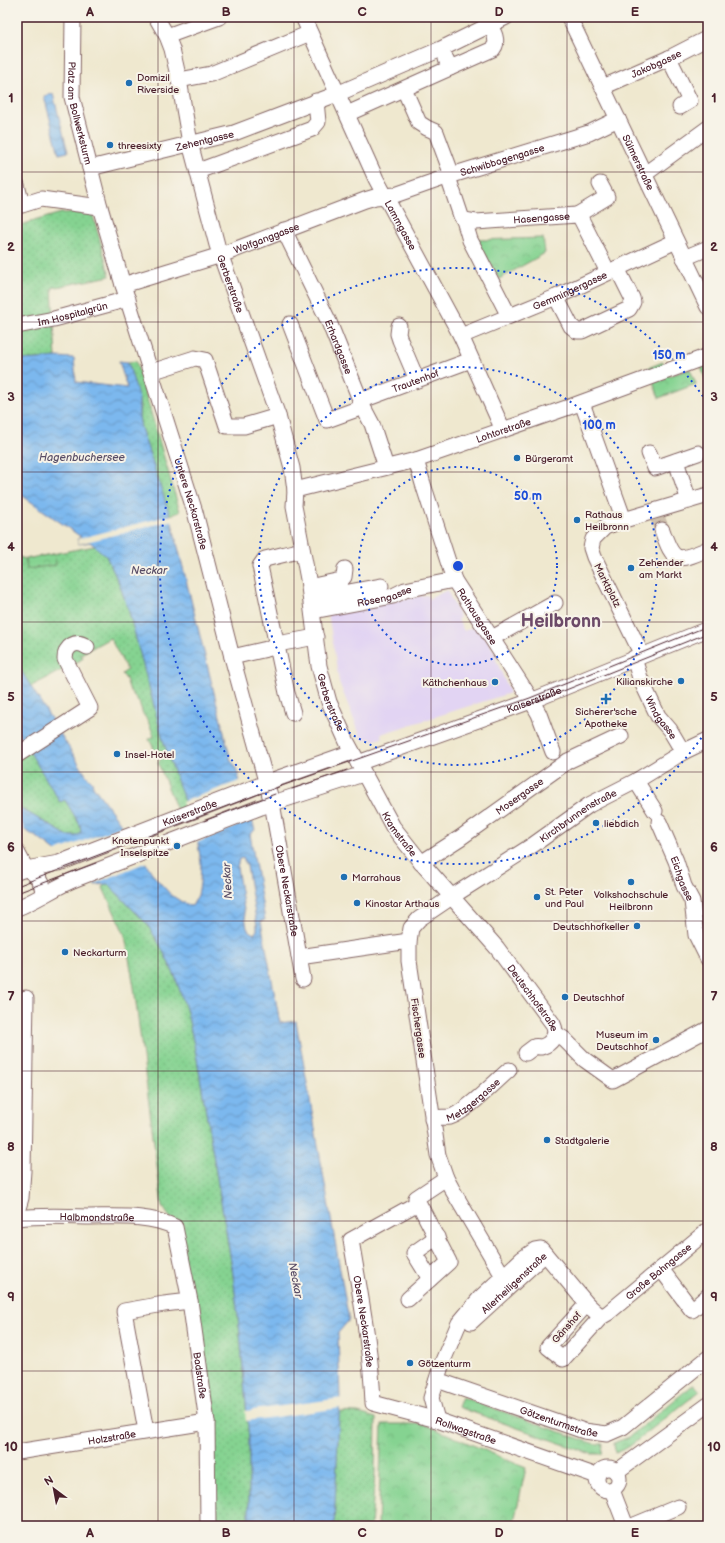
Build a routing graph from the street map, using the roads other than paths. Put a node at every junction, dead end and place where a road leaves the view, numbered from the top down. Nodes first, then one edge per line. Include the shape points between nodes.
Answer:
1 (73, 17) edge
2 (156, 17) edge
3 (219, 17) edge
4 (303, 17) edge
5 (506, 17) edge
6 (569, 17) edge
7 (487, 22) edge
8 (310, 33) junction
9 (167, 36) junction
10 (708, 38) edge
11 (441, 49) junction
12 (665, 60) junction
13 (450, 68) junction
14 (180, 80) junction
15 (603, 87) junction
16 (404, 89) junction
17 (337, 94) junction
18 (316, 101) junction
19 (680, 107) dead end
20 (347, 114) junction
21 (618, 119) junction
22 (708, 128) edge
23 (190, 143) junction
24 (90, 168) junction
25 (198, 171) junction
26 (645, 174) junction
27 (450, 176) junction
28 (17, 184) edge
29 (600, 184) dead end
30 (385, 197) junction
31 (100, 207) junction
32 (577, 215) junction
33 (464, 220) junction
34 (284, 230) junction
35 (676, 241) junction
36 (708, 248) edge
37 (221, 255) junction
38 (684, 258) junction
39 (612, 270) junction
40 (126, 292) junction
41 (556, 296) junction
42 (708, 307) edge
43 (509, 316) junction
44 (290, 324) dead end
45 (17, 326) edge
46 (399, 326) dead end
47 (461, 336) junction
48 (708, 356) edge
49 (471, 360) junction
50 (151, 372) junction
51 (417, 380) junction
52 (582, 403) junction
53 (362, 404) junction
54 (278, 416) junction
55 (503, 430) junction
56 (649, 453) dead end
57 (698, 453) dead end
58 (416, 460) junction
59 (676, 461) junction
60 (386, 467) junction
61 (294, 490) junction
62 (708, 495) edge
63 (689, 501) junction
64 (658, 520) junction
65 (619, 522) junction
66 (708, 549) edge
67 (302, 550) junction
68 (345, 569) dead end
69 (454, 580) junction
70 (381, 586) dead end
71 (311, 599) junction
72 (554, 603) dead end
73 (708, 629) edge
74 (316, 638) junction
75 (492, 638) junction
76 (277, 644) junction
77 (87, 647) dead end
78 (232, 657) junction
79 (634, 658) junction
80 (536, 702) junction
81 (293, 713) dead end
82 (621, 736) dead end
83 (708, 740) edge
84 (553, 752) dead end
85 (684, 752) junction
86 (17, 755) edge
87 (358, 763) junction
88 (636, 781) junction
89 (260, 786) junction
90 (266, 805) junction
91 (17, 852) edge
92 (421, 863) junction
93 (22, 871) edge
94 (452, 897) junction
95 (38, 899) junction
96 (17, 908) edge
97 (409, 941) junction
98 (299, 957) junction
99 (708, 958) edge
100 (302, 979) dead end
101 (23, 1008) edge
102 (708, 1029) edge
103 (555, 1033) junction
104 (532, 1052) dead end
105 (509, 1070) dead end
106 (432, 1119) junction
107 (446, 1178) junction
108 (418, 1203) junction
109 (17, 1212) edge
110 (17, 1218) edge
111 (175, 1227) joint
112 (708, 1230) edge
113 (437, 1237) junction
114 (545, 1254) junction
115 (526, 1262) dead end
116 (660, 1269) junction
117 (502, 1276) junction
118 (430, 1279) junction
119 (501, 1294) junction
120 (708, 1296) edge
121 (408, 1299) dead end
122 (190, 1301) junction
123 (587, 1304) junction
124 (604, 1315) junction
125 (451, 1343) junction
126 (708, 1358) edge
127 (437, 1380) junction
128 (373, 1403) joint
129 (708, 1405) edge
130 (437, 1420) junction
131 (207, 1422) junction
132 (146, 1431) junction
133 (17, 1452) edge
134 (616, 1472) junction
135 (598, 1476) junction
136 (612, 1490) junction
137 (678, 1507) dead end
138 (208, 1526) edge
139 (626, 1526) edge
140 (632, 1526) edge

1 - 24 street, Platz am Bollwerksturm via 72,97
2 - 9 street, Gerberstraße
3 - 9 street
4 - 8 street, Lammgasse
5 - 7 street, Zehentgasse
6 - 15 street, Sülmerstraße
7 - 11 street, Zehentgasse
7 - 13 street via 496,39 493,49
8 - 14 street via 211,74
8 - 17 street, Lammgasse
9 - 14 street, Gerberstraße
10 - 12 street, Jakobgasse
11 - 13 street
11 - 17 street, Zehentgasse
12 - 15 street, Jakobgasse
12 - 19 street via 690,100
13 - 16 street
14 - 23 street, Gerberstraße
15 - 21 street, Sülmerstraße
16 - 20 street
16 - 27 street via 419,123 436,132
17 - 18 street, Zehentgasse
17 - 20 street, Lammgasse
18 - 23 street, Zehentgasse via 234,133
18 - 25 street via 318,122 312,129
20 - 30 street, Lammgasse
21 - 26 street, Sülmerstraße
21 - 27 street, Schwibbogengasse via 589,133
22 - 26 street
23 - 24 street, Zehentgasse
23 - 25 street, Gerberstraße
24 - 31 street, Platz am Bollwerksturm
25 - 37 street, Gerberstraße
26 - 35 street, Sülmerstraße
27 - 30 street, Schwibbogengasse
27 - 33 street
28 - 31 street via 22,205 41,199
29 - 32 street via 607,197
30 - 34 street, Wolfganggasse via 365,200
30 - 47 street, Lammgasse
31 - 40 street, Untere Neckarstraße
32 - 33 street, Hasengasse via 476,222
32 - 39 street, Hasengasse
33 - 43 street via 470,240
34 - 37 street, Wolfganggasse
34 - 53 street, Erhardgasse via 320,301
35 - 38 street, Sülmerstraße
35 - 39 street, Gemmingergasse
36 - 38 street
37 - 40 street, Wolfganggasse
37 - 54 street, Gerberstraße
38 - 42 street, Sülmerstraße
39 - 41 street, Gemmingergasse
39 - 41 street, Hasengasse via 632,298 629,310 577,331 571,326
40 - 45 street, Im Hospitalgrün via 54,319
40 - 50 street, Untere Neckarstraße
41 - 43 street, Gemmingergasse
43 - 47 street, Gemmingergasse
44 - 53 street, Trautenhof via 327,420
46 - 51 street via 400,340
47 - 49 street, Lammgasse
48 - 52 street, Lohtorstraße
49 - 51 street, Trautenhof
49 - 55 street, Lammgasse
50 - 54 street via 195,358 205,360 227,426 244,426
50 - 78 street, Untere Neckarstraße via 195,512
51 - 53 street, Trautenhof
52 - 55 street, Lohtorstraße
52 - 65 street
53 - 60 street, Erhardgasse via 372,424
54 - 61 street, Gerberstraße via 292,468
55 - 58 street, Lohtorstraße
56 - 59 street via 655,468
57 - 59 street
58 - 60 street, Lohtorstraße
58 - 69 street, Rathausgasse
59 - 63 street
60 - 61 street, Lohtorstraße
61 - 67 street, Gerberstraße via 294,506
62 - 63 street, Marktplatz
63 - 64 street, Marktplatz
64 - 65 street, Marktplatz
64 - 66 street via 669,547 679,558 686,558
65 - 79 street, Marktplatz via 602,530 593,539 591,548
67 - 71 street, Gerberstraße
67 - 76 street via 266,559 260,566
68 - 71 street via 341,580
69 - 71 street, Rosengasse via 405,590 393,596
69 - 75 street, Rathausgasse
70 - 71 street
71 - 74 street, Gerberstraße
72 - 75 street
73 - 79 street, Kaiserstraße
74 - 76 street
74 - 87 street, Gerberstraße via 324,689 333,714
75 - 80 street, Rathausgasse
76 - 78 street
76 - 81 street
77 - 86 street via 77,643 71,645 67,648 65,659 90,708
78 - 89 street, Untere Neckarstraße
79 - 80 street, Kaiserstraße
79 - 85 street, Windgasse via 640,678 658,716
80 - 84 street, Rathausgasse
80 - 87 street, Kaiserstraße
82 - 92 street, Mosergasse via 568,761
83 - 85 street, Kirchbrunnenstraße
85 - 88 street, Kirchbrunnenstraße
87 - 89 street, Kaiserstraße via 276,779
87 - 90 street, Kaiserstraße
87 - 92 street, Kramstraße via 393,826
88 - 94 street, Kirchbrunnenstraße via 586,800 527,849
88 - 99 street, Eichgasse via 657,816 675,857 684,886 692,901 696,935
89 - 90 street, Untere Neckarstraße
89 - 93 street, Kaiserstraße via 59,863
90 - 95 street, Kaiserstraße via 55,887
90 - 98 street, Obere Neckarstraße
91 - 93 street
92 - 94 street, Kramstraße
93 - 95 street via 34,873 39,878 43,890
94 - 97 street, Fischergasse via 419,919 411,928
94 - 103 street, Deutschhofstraße via 497,948 552,1021
95 - 96 street, Kaiserstraße
97 - 98 street
97 - 106 street, Fischergasse via 409,961
98 - 100 street, Obere Neckarstraße
101 - 109 street via 23,1171
102 - 103 street, Deutschhofstraße via 613,1080 585,1060
103 - 104 street via 551,1041
105 - 106 street, Metzgergasse via 464,1110 450,1117
106 - 107 street, Fischergasse via 438,1155
107 - 108 street via 416,1198
107 - 117 street, Fischergasse
108 - 113 street
108 - 128 street, Obere Neckarstraße via 351,1240 372,1379
110 - 111 street, Halbmondstraße via 138,1218 163,1222
111 - 122 street, Badstraße
112 - 116 street, Große Bahngasse
113 - 118 street via 449,1262
113 - 118 street via 414,1253
114 - 117 street, Allerheiligenstraße via 541,1249 535,1250
114 - 119 street, Allerheiligenstraße
114 - 123 street
115 - 119 street via 496,1288
116 - 120 street via 692,1310
116 - 124 street, Große Bahngasse
117 - 125 street, Allerheiligenstraße via 459,1323
118 - 121 street
119 - 125 street, Allerheiligenstraße
122 - 131 street, Badstraße
122 - 132 street via 124,1311
123 - 124 street
123 - 124 street, Gänshof via 548,1347 563,1359
125 - 127 street, Allerheiligenstraße
126 - 127 street, Götzenturmstraße via 623,1427 607,1434 584,1431
127 - 130 street, Allerheiligenstraße via 431,1398
128 - 130 street, Rollwagstraße
129 - 134 street
130 - 135 street, Rollwagstraße
131 - 132 street, Holzstraße
131 - 138 street, Badstraße
132 - 133 street, Holzstraße
134 - 135 street via 607,1468
134 - 136 street via 619,1482
135 - 136 street via 600,1488
136 - 139 street
137 - 140 street

